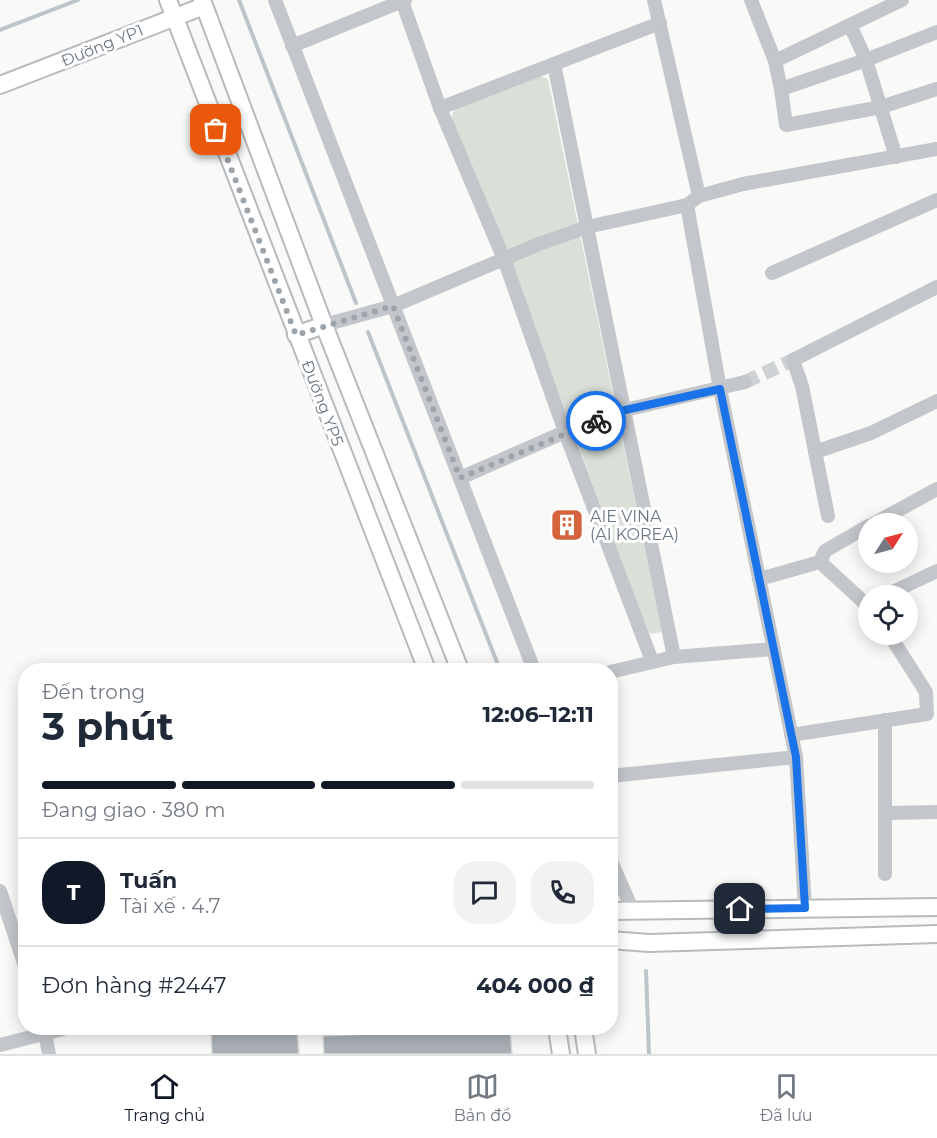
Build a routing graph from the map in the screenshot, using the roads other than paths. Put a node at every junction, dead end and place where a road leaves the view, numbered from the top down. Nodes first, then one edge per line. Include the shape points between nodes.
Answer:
1 (168, 0) edge
2 (275, 0) edge
3 (751, 0) edge
4 (902, 0) edge
5 (404, 1) edge
6 (656, 1) edge
7 (203, 3) edge
8 (172, 17) junction
9 (660, 22) junction
10 (850, 25) junction
11 (937, 32) edge
12 (292, 46) junction
13 (866, 60) junction
14 (775, 62) junction
15 (554, 64) junction
16 (0, 85) edge
17 (781, 89) junction
18 (937, 89) edge
19 (880, 107) junction
20 (440, 108) junction
21 (937, 149) edge
22 (896, 157) junction
23 (699, 196) junction
24 (937, 200) edge
25 (687, 205) junction
26 (587, 227) junction
27 (504, 259) junction
28 (772, 273) dead end
29 (937, 287) edge
30 (393, 306) junction
31 (324, 326) junction
32 (296, 335) junction
33 (745, 382) tunnel mouth
34 (720, 389) junction
35 (937, 401) edge
36 (625, 410) junction
37 (565, 432) junction
38 (815, 452) junction
39 (460, 478) junction
40 (937, 489) edge
41 (893, 513) edge
42 (828, 516) dead end
43 (858, 532) edge
44 (820, 562) junction
45 (937, 571) edge
46 (759, 579) junction
47 (907, 585) edge
48 (858, 596) edge
49 (897, 645) edge
50 (774, 649) junction
51 (674, 657) junction
52 (652, 661) junction
53 (425, 663) edge
54 (457, 663) edge
55 (531, 663) edge
56 (618, 670) edge
57 (932, 714) edge
58 (885, 720) junction
59 (791, 735) junction
60 (796, 757) junction
61 (618, 775) edge
62 (937, 812) edge
63 (885, 813) junction
64 (885, 874) dead end
65 (618, 877) edge
66 (0, 891) edge
67 (805, 908) junction
68 (937, 908) edge
69 (633, 910) junction
70 (618, 911) edge
71 (937, 934) edge
72 (618, 941) edge
73 (18, 945) edge
74 (31, 1035) edge
75 (46, 1035) edge
76 (557, 1035) edge
77 (584, 1035) edge
78 (0, 1046) edge
79 (50, 1054) edge
80 (561, 1054) edge
81 (587, 1054) edge

1 - 8 main road, Đường YP5
2 - 12 street
3 - 14 street
4 - 10 street
5 - 12 street
5 - 20 street
6 - 9 street
7 - 8 main road, Đường YP1
7 - 31 main road, Đường YP5
8 - 16 main road, Đường YP1
8 - 32 main road, Đường YP5
9 - 15 street
9 - 23 street
10 - 13 street
10 - 14 street
11 - 13 street
12 - 30 street
13 - 17 street
13 - 19 street
14 - 17 street
15 - 20 street
15 - 26 street
17 - 19 street via 786,125
18 - 19 street
19 - 22 street
20 - 27 street
21 - 22 street
22 - 23 street via 743,184
23 - 25 street
24 - 28 street
25 - 26 street
25 - 34 street
26 - 27 street
26 - 36 street
27 - 30 street
27 - 37 street
29 - 38 street via 794,360
30 - 31 street
30 - 39 street
31 - 32 main road
31 - 54 main road, Đường YP5
32 - 53 main road, Đường YP5
33 - 34 street
34 - 36 street
34 - 46 street
35 - 38 street via 870,433
36 - 37 street
36 - 51 street
37 - 39 street
37 - 52 street
38 - 42 street
39 - 55 street
40 - 41 street
43 - 44 street via 825,551
44 - 46 street
44 - 48 street
45 - 47 street
46 - 50 street
49 - 57 street via 926,692
50 - 51 street
50 - 59 street
51 - 52 street
52 - 56 street
57 - 58 street
58 - 59 street
58 - 63 street
59 - 60 street
60 - 61 street
60 - 67 street
62 - 63 street
63 - 64 street
65 - 69 street
66 - 73 street
67 - 68 main road
67 - 69 main road
69 - 70 main road
71 - 72 main road via 649,943
74 - 78 street
75 - 79 street
76 - 80 main road
77 - 81 main road

